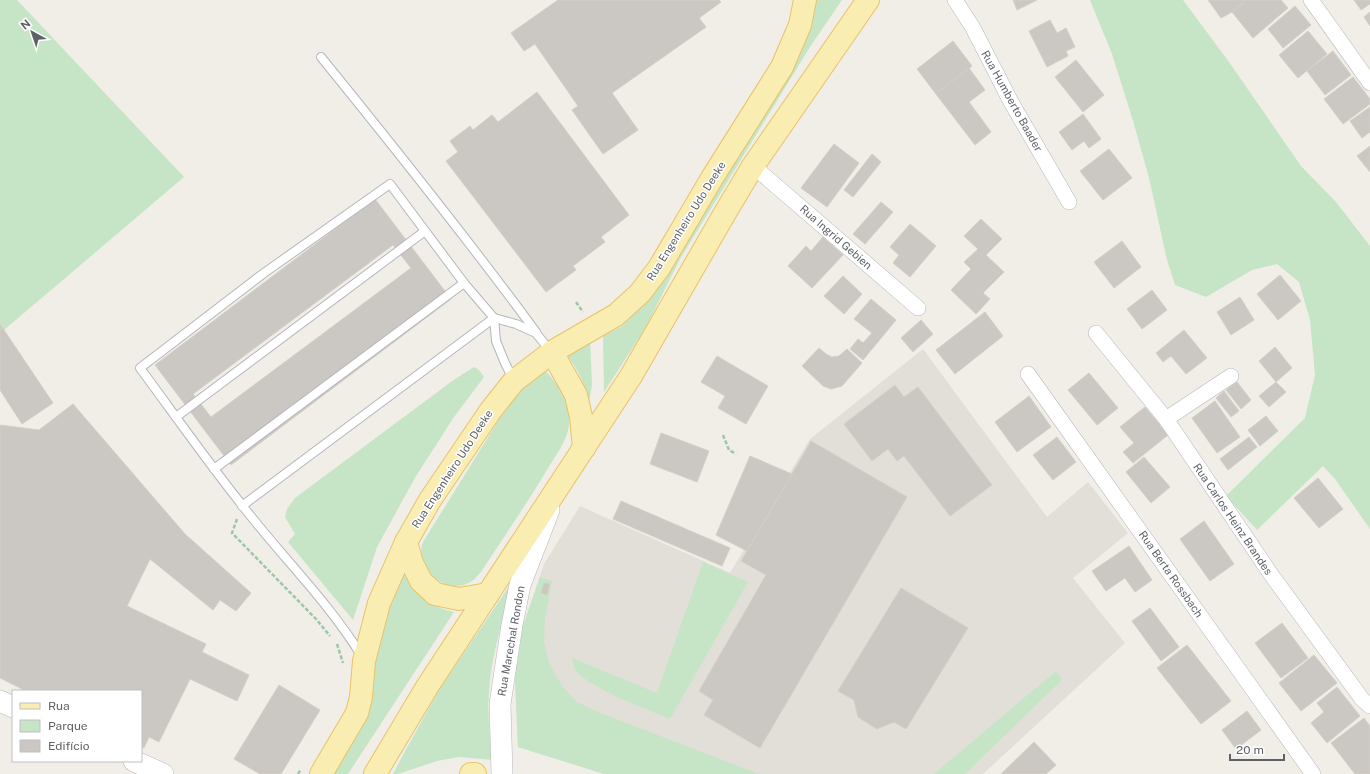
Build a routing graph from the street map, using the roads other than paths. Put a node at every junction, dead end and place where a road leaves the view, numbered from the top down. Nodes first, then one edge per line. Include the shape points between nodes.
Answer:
1 (805, 0) edge
2 (868, 0) edge
3 (954, 0) edge
4 (1311, 0) edge
5 (321, 57) dead end
6 (1370, 83) edge
7 (753, 166) junction
8 (1069, 202) dead end
9 (425, 231) junction
10 (464, 283) junction
11 (918, 308) dead end
12 (494, 318) junction
13 (1096, 332) dead end
14 (536, 333) junction
15 (552, 352) junction
16 (1028, 374) dead end
17 (1231, 376) dead end
18 (514, 381) junction
19 (176, 417) junction
20 (1166, 419) junction
21 (584, 448) junction
22 (214, 469) junction
23 (557, 490) junction
24 (242, 506) junction
25 (406, 542) junction
26 (488, 594) junction
27 (364, 661) junction
28 (0, 701) edge
29 (1370, 706) edge
30 (12, 707) edge
31 (136, 762) edge
32 (312, 771) edge
33 (163, 774) edge
34 (376, 774) edge
35 (471, 774) edge
36 (475, 774) edge
37 (502, 774) edge
38 (1313, 774) edge

1 - 15 main road, Rua Engenheiro Udo Deeke via 800,25 782,67 659,268 640,293 616,315
2 - 7 main road
3 - 8 street, Rua Humberto Baader via 973,28 1011,102
4 - 6 street
5 - 14 lane via 434,197
7 - 11 street, Rua Ingrid Gebien
7 - 21 main road via 631,376
9 - 10 lane
9 - 19 lane
9 - 19 lane via 390,184 264,273 140,368
10 - 12 lane
10 - 22 lane
12 - 14 lane
12 - 18 lane via 496,341
12 - 24 lane
13 - 20 street, Rua Carlos Heinz Brandes
14 - 15 lane
15 - 18 main road, Rua Engenheiro Udo Deeke
15 - 21 main road via 576,395
16 - 38 street, Rua Berta Rossbach
17 - 20 street
18 - 25 main road, Rua Engenheiro Udo Deeke via 461,452
19 - 22 lane
20 - 29 street, Rua Carlos Heinz Brandes via 1270,574 1362,700
21 - 23 main road
22 - 24 lane
23 - 26 main road
23 - 37 main road, Rua Marechal Rondon via 520,585 512,625 500,704
24 - 27 lane via 305,579 347,633
25 - 26 main road via 421,581 435,594 459,599
25 - 27 main road, Rua Engenheiro Udo Deeke via 379,603
26 - 34 main road via 427,687
27 - 32 main road, Rua Engenheiro Udo Deeke via 357,713
28 - 30 main road
31 - 33 main road
35 - 36 main road

